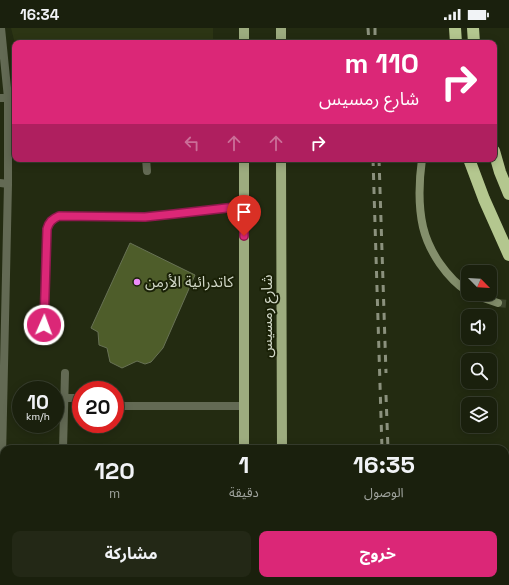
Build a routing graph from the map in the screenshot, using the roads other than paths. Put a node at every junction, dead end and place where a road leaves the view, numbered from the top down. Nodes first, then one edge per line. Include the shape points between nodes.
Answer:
1 (1, 28) edge
2 (244, 28) edge
3 (281, 28) edge
4 (450, 28) edge
5 (455, 28) edge
6 (460, 28) edge
7 (473, 28) edge
8 (244, 40) edge
9 (281, 40) edge
10 (450, 40) edge
11 (457, 40) edge
12 (458, 40) edge
13 (474, 40) edge
14 (8, 98) edge
15 (146, 162) edge
16 (244, 162) edge
17 (281, 162) edge
18 (422, 162) edge
19 (470, 162) edge
20 (478, 162) edge
21 (497, 162) edge
22 (147, 171) dead end
23 (4, 183) edge
24 (509, 194) edge
25 (244, 206) junction
26 (509, 244) edge
27 (509, 255) edge
28 (461, 288) edge
29 (492, 301) edge
30 (498, 303) tunnel mouth
31 (44, 325) dead end
32 (65, 373) dead end
33 (64, 398) joint
34 (72, 398) edge
35 (124, 406) edge
36 (244, 406) junction
37 (63, 433) edge
38 (1, 445) edge
39 (63, 445) edge
40 (244, 445) edge
41 (282, 445) edge

1 - 14 street
2 - 8 main road
3 - 9 main road
4 - 10 highway
5 - 11 highway
6 - 12 main road
7 - 13 highway
14 - 23 street
15 - 22 street
16 - 25 main road, شارع رمسيس
17 - 41 main road, شارع رمسيس
18 - 28 main road via 420,204 423,228 441,265
19 - 27 highway
20 - 26 highway via 491,203
21 - 24 highway
23 - 38 street
25 - 31 street via 145,217 54,218 47,229
25 - 36 main road, شارع رمسيس
29 - 30 main road
32 - 33 street
33 - 34 street
35 - 36 street
36 - 40 main road, شارع رمسيس
37 - 39 street

